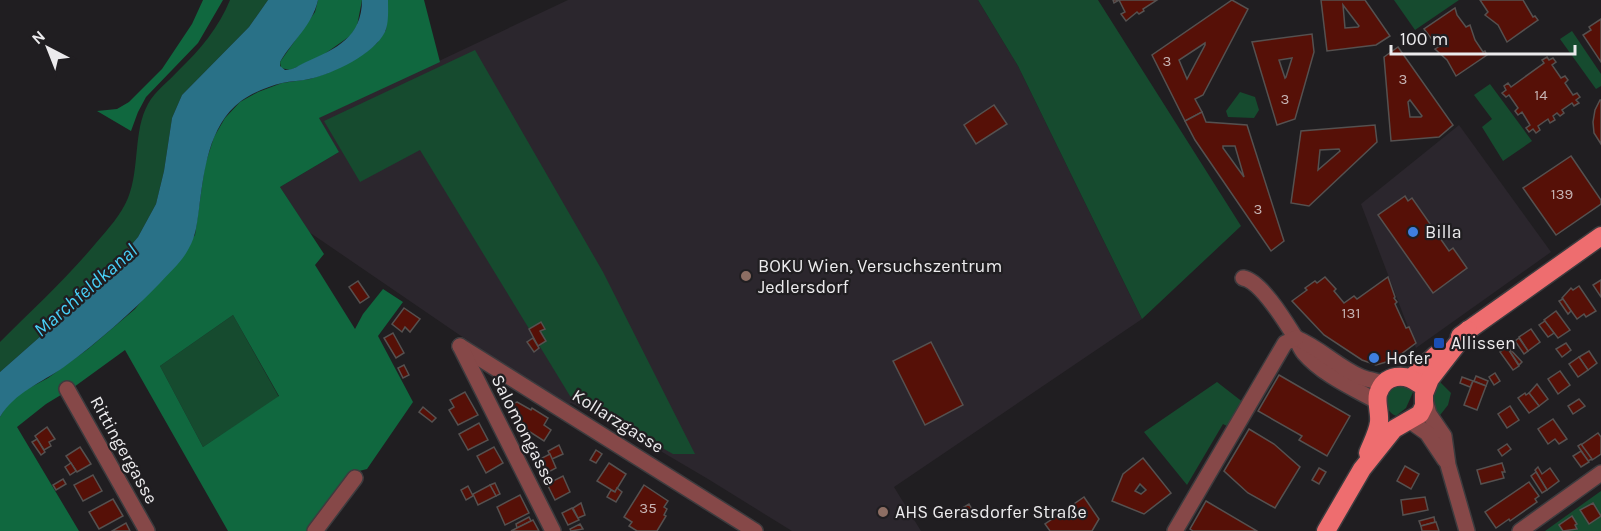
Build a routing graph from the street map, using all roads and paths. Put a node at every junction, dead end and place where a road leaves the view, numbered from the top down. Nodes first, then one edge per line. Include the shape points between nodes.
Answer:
1 (1601, 236) edge
2 (1243, 278) dead end
3 (1468, 330) junction
4 (1296, 338) junction
5 (459, 346) joint
6 (1411, 378) junction
7 (1384, 383) junction
8 (67, 389) dead end
9 (1425, 397) junction
10 (1378, 404) junction
11 (1406, 422) junction
12 (1448, 465) junction
13 (1362, 469) junction
14 (1601, 473) edge
15 (355, 478) dead end
16 (147, 531) edge
17 (315, 531) edge
18 (553, 531) edge
19 (755, 531) edge
20 (1175, 531) edge
21 (1326, 531) edge
22 (1467, 531) edge
23 (1520, 531) edge

1 - 3 main road
2 - 4 street via 1260,289
3 - 6 main road
3 - 9 main road via 1430,379
4 - 7 street via 1342,367
4 - 10 street via 1317,367
4 - 20 street via 1285,344
5 - 18 street, Salomongasse
5 - 19 street, Kollarzgasse
6 - 7 main road via 1394,377
6 - 9 main road via 1420,385
7 - 10 main road via 1377,395
8 - 16 street, Rittingergasse
9 - 11 main road via 1420,414
9 - 12 street via 1444,436
10 - 11 main road via 1388,419
10 - 13 main road via 1379,422
11 - 12 street via 1427,433
11 - 13 main road via 1394,429
12 - 22 street
13 - 21 main road
14 - 23 street
15 - 17 street

